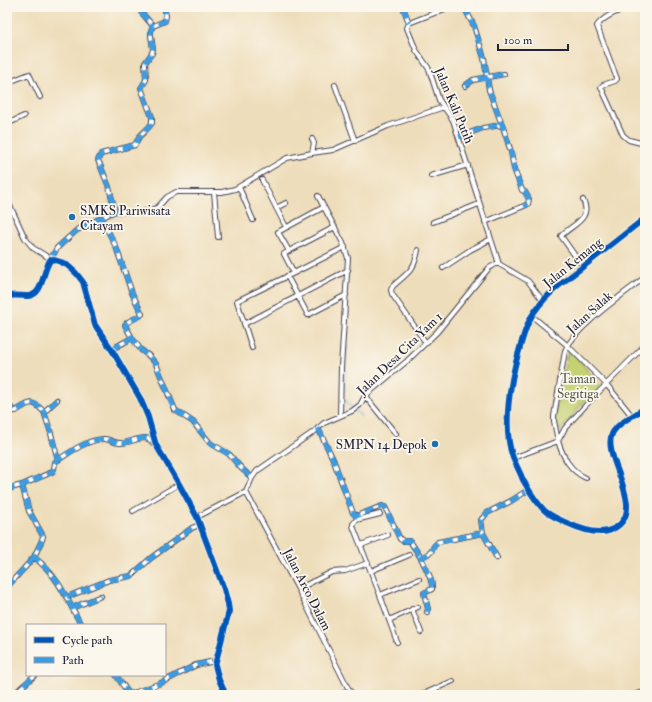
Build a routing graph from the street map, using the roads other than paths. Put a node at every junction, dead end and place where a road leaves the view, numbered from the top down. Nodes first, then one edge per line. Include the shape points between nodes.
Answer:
1 (164, 7) edge
2 (403, 7) edge
3 (450, 7) edge
4 (464, 7) edge
5 (631, 7) edge
6 (141, 12) dead end
7 (408, 23) junction
8 (153, 26) junction
9 (504, 74) dead end
10 (488, 78) junction
11 (7, 83) edge
12 (335, 85) dead end
13 (465, 86) dead end
14 (40, 97) dead end
15 (444, 107) junction
16 (24, 116) dead end
17 (7, 124) edge
18 (501, 125) junction
19 (459, 138) junction
20 (312, 139) dead end
21 (355, 141) junction
22 (645, 144) edge
23 (312, 152) junction
24 (468, 165) junction
25 (431, 176) dead end
26 (262, 180) dead end
27 (239, 187) junction
28 (214, 192) junction
29 (318, 196) dead end
30 (7, 199) edge
31 (583, 200) dead end
32 (286, 203) dead end
33 (479, 204) junction
34 (324, 207) junction
35 (276, 208) junction
36 (115, 211) junction
37 (645, 218) edge
38 (102, 219) junction
39 (253, 220) dead end
40 (433, 222) dead end
41 (485, 222) junction
42 (286, 227) junction
43 (335, 227) junction
44 (218, 237) dead end
45 (491, 239) junction
46 (345, 247) junction
47 (418, 250) dead end
48 (289, 251) junction
49 (50, 259) junction
50 (499, 264) junction
51 (583, 267) junction
52 (443, 268) dead end
53 (348, 270) junction
54 (294, 273) junction
55 (287, 276) junction
56 (645, 277) edge
57 (346, 295) junction
58 (7, 296) edge
59 (297, 297) junction
60 (543, 301) junction
61 (532, 316) junction
62 (244, 324) junction
63 (132, 338) junction
64 (426, 343) junction
65 (567, 345) junction
66 (645, 345) edge
67 (252, 348) dead end
68 (112, 349) junction
69 (607, 385) junction
70 (365, 396) junction
71 (57, 400) dead end
72 (7, 403) edge
73 (645, 408) edge
74 (44, 412) junction
75 (340, 416) junction
76 (632, 416) junction
77 (318, 428) junction
78 (396, 434) dead end
79 (558, 441) junction
80 (156, 445) junction
81 (513, 458) junction
82 (58, 460) junction
83 (252, 478) junction
84 (586, 478) dead end
85 (179, 484) junction
86 (22, 485) junction
87 (9, 488) edge
88 (528, 490) junction
89 (246, 492) junction
90 (7, 493) edge
91 (133, 511) dead end
92 (380, 514) dead end
93 (198, 521) junction
94 (483, 534) junction
95 (388, 535) dead end
96 (361, 545) junction
97 (409, 555) dead end
98 (34, 557) junction
99 (421, 558) junction
100 (497, 558) dead end
101 (368, 563) junction
102 (371, 571) junction
103 (419, 579) dead end
104 (7, 587) edge
105 (298, 589) junction
106 (380, 595) junction
107 (101, 596) dead end
108 (67, 597) junction
109 (418, 607) dead end
110 (72, 608) junction
111 (412, 609) junction
112 (427, 612) dead end
113 (389, 620) junction
114 (80, 624) edge
115 (421, 632) dead end
116 (397, 642) dead end
117 (215, 660) junction
118 (34, 676) edge
119 (117, 676) edge
120 (453, 681) dead end
121 (7, 687) edge
122 (349, 690) junction
123 (645, 692) edge
124 (13, 695) edge
125 (128, 695) edge
126 (226, 695) edge
127 (340, 695) edge
128 (354, 695) edge
129 (421, 695) edge
130 (633, 695) edge

1 - 8 street via 165,21
2 - 7 street, Jalan Kali Putih
3 - 7 street
4 - 10 street via 474,26
5 - 22 street via 616,12 597,26 617,79 601,87 623,135 629,140
6 - 8 street
7 - 15 street, Jalan Kali Putih via 406,28 429,70
8 - 36 street via 153,49 145,62 146,80 141,88 152,123 135,145 101,154 98,160 108,183
9 - 10 street
10 - 13 street via 473,80
10 - 18 street via 489,90
11 - 14 street via 29,74
12 - 21 street
15 - 19 street, Jalan Kali Putih via 453,120
15 - 21 street
16 - 17 street
18 - 19 street via 483,128
18 - 41 street via 517,179 529,202
19 - 24 street, Jalan Kali Putih
20 - 23 street
21 - 23 street via 333,150
23 - 27 street via 287,158
24 - 25 street
24 - 33 street, Jalan Kali Putih
26 - 35 street
27 - 28 street
27 - 39 street
28 - 36 street via 176,192 167,196 157,208 143,212
28 - 44 street
29 - 34 street
30 - 49 street via 30,246
31 - 51 street via 586,207 585,215 561,236
32 - 35 street
33 - 40 street
33 - 41 street, Jalan Kali Putih
34 - 42 street
34 - 43 street
35 - 42 street
36 - 38 street
37 - 51 street, Jalan Kemang
38 - 49 street via 78,230 57,248
38 - 63 street via 116,247 142,314 125,325
41 - 45 street, Jalan Kali Putih
42 - 48 street via 278,232
43 - 46 street
43 - 48 street
45 - 50 street, Jalan Kali Putih
45 - 52 street
46 - 53 street
46 - 54 street
47 - 64 street via 412,269 391,290
48 - 54 street via 284,254
49 - 58 street via 36,293 30,296
49 - 68 street via 61,262 80,277 96,325
50 - 60 street via 528,281
50 - 64 street, Jalan Desa Cita Yam 1 via 486,271 458,309
51 - 60 street, Jalan Kemang
53 - 57 street
53 - 59 street
54 - 55 street
55 - 59 street
55 - 62 street via 237,301
56 - 65 street, Jalan Salak via 599,314
57 - 59 street via 308,316
57 - 75 street
59 - 62 street
60 - 61 street, Jalan Kemang
61 - 65 street
61 - 81 street, Jalan Kemang via 516,360 510,388 508,426
62 - 67 street
63 - 68 street
63 - 83 street via 156,364 175,410 193,422 210,443 229,454
64 - 70 street, Jalan Desa Cita Yam 1
65 - 69 street
65 - 79 street, Jalan Salak via 554,416
66 - 69 street
68 - 80 street via 140,398
69 - 76 street
69 - 79 street via 570,422
70 - 75 street, Jalan Desa Cita Yam 1 via 360,405
70 - 78 street
71 - 74 street
72 - 74 street via 14,411 33,403
73 - 76 street, Jalan Kemang
74 - 82 street
75 - 77 street
76 - 88 street, Jalan Kemang via 615,430 611,438 612,452 627,507 624,519 615,528 602,532 574,526 550,515
77 - 83 street via 257,471
77 - 99 street via 333,460 352,513 356,516 382,506 386,507 400,539 410,541
79 - 81 street
79 - 84 street, Jalan Salak via 567,463
80 - 82 street via 145,438 121,444 109,439 95,440
80 - 85 street
81 - 88 street, Jalan Kemang
82 - 86 street via 52,472
83 - 89 street
85 - 91 street
85 - 93 street
86 - 87 street
86 - 98 street via 29,511 43,536
87 - 90 street
88 - 94 street via 484,515 481,520
89 - 93 street
89 - 105 street, Jalan Arco Dalam
92 - 96 street via 356,520 353,524
93 - 108 street via 131,576 109,580
93 - 117 street via 229,608
94 - 99 street via 438,542 431,552
94 - 100 street
95 - 96 street
96 - 101 street
97 - 102 street
98 - 104 street
98 - 108 street via 57,580
99 - 112 street via 433,587 424,594
101 - 102 street
101 - 105 street via 345,571 332,572
102 - 106 street
103 - 106 street
105 - 122 street, Jalan Arco Dalam
106 - 113 street
107 - 110 street
108 - 110 street
109 - 111 street
110 - 114 street
111 - 113 street
111 - 115 street
113 - 116 street
117 - 125 street via 196,665 161,683
117 - 126 street via 216,671
118 - 124 street
119 - 125 street
120 - 129 street
121 - 124 street
122 - 127 street
122 - 128 street, Jalan Arco Dalam
123 - 130 street

